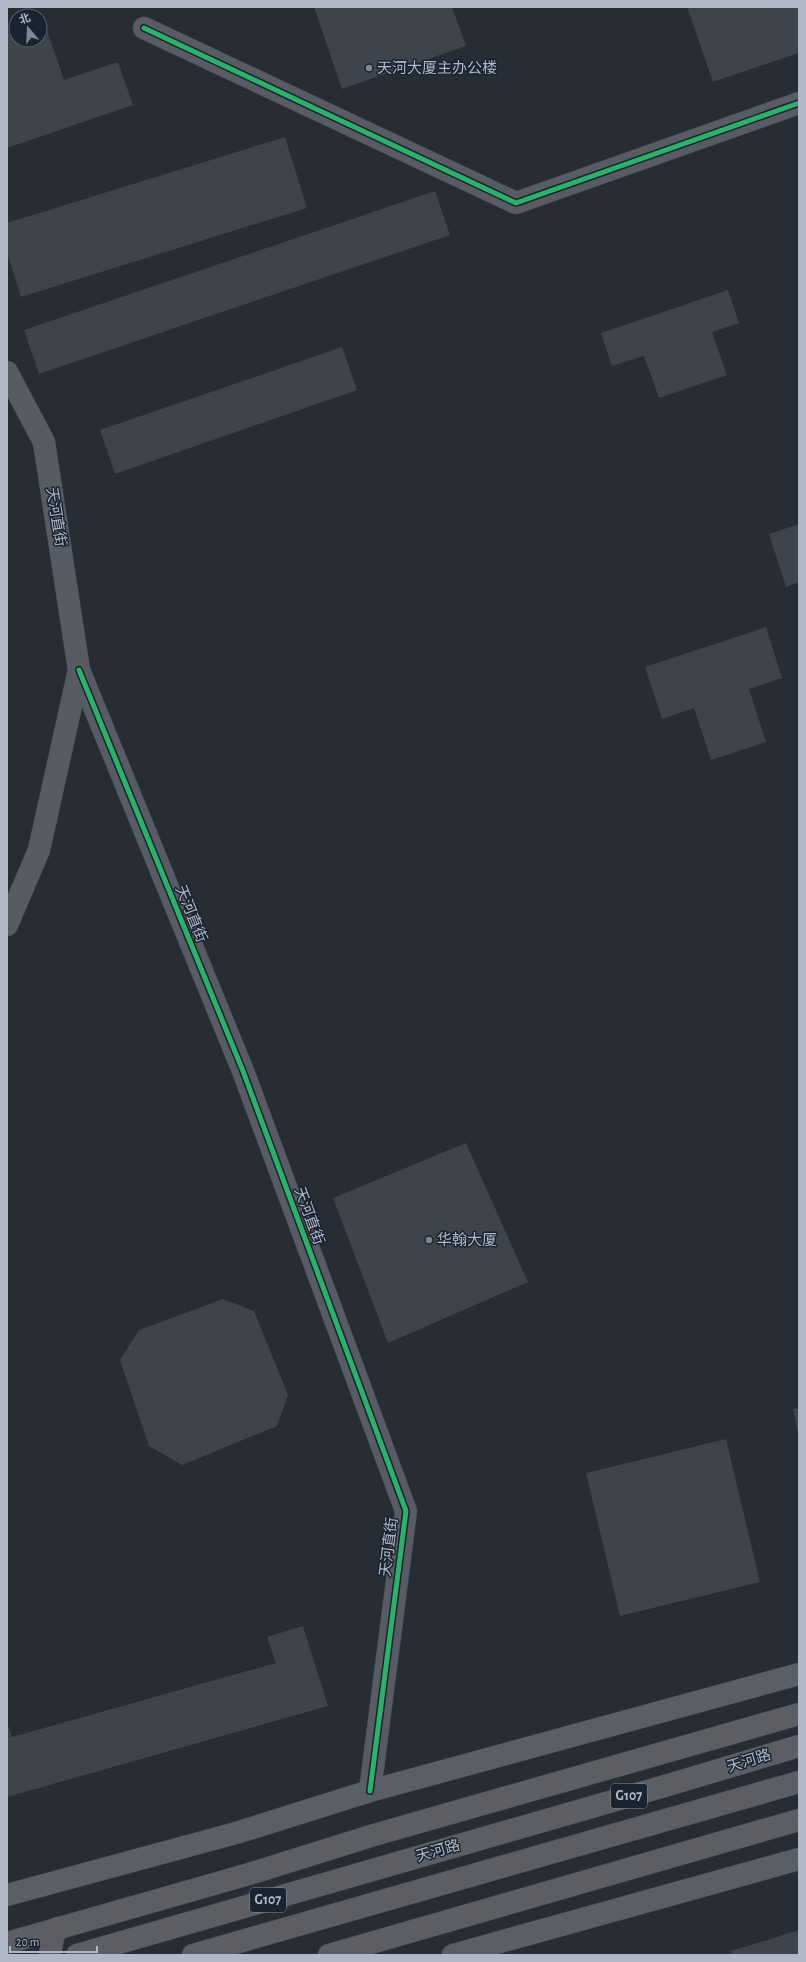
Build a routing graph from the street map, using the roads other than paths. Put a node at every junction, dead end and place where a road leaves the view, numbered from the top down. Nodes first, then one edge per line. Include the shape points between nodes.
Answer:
1 (144, 28) dead end
2 (799, 103) edge
3 (7, 372) edge
4 (79, 670) junction
5 (7, 925) edge
6 (799, 1674) edge
7 (799, 1714) edge
8 (799, 1746) edge
9 (799, 1782) edge
10 (370, 1791) junction
11 (799, 1820) edge
12 (799, 1859) edge
13 (7, 1895) edge
14 (58, 1928) junction
15 (7, 1943) edge
16 (50, 1955) edge
17 (77, 1955) edge
18 (193, 1955) edge
19 (328, 1955) edge
20 (453, 1955) edge

1 - 2 street via 516,204
3 - 4 street, 天河直街 via 44,442
4 - 5 street, 天河直街 via 39,850
4 - 10 street, 天河直街 via 243,1071 406,1511
6 - 10 main road
7 - 14 highway
8 - 17 highway, 天河路 / G107
9 - 18 highway, G107
10 - 13 main road via 236,1833
11 - 19 highway
12 - 20 main road
14 - 15 highway
14 - 16 highway via 52,1937

